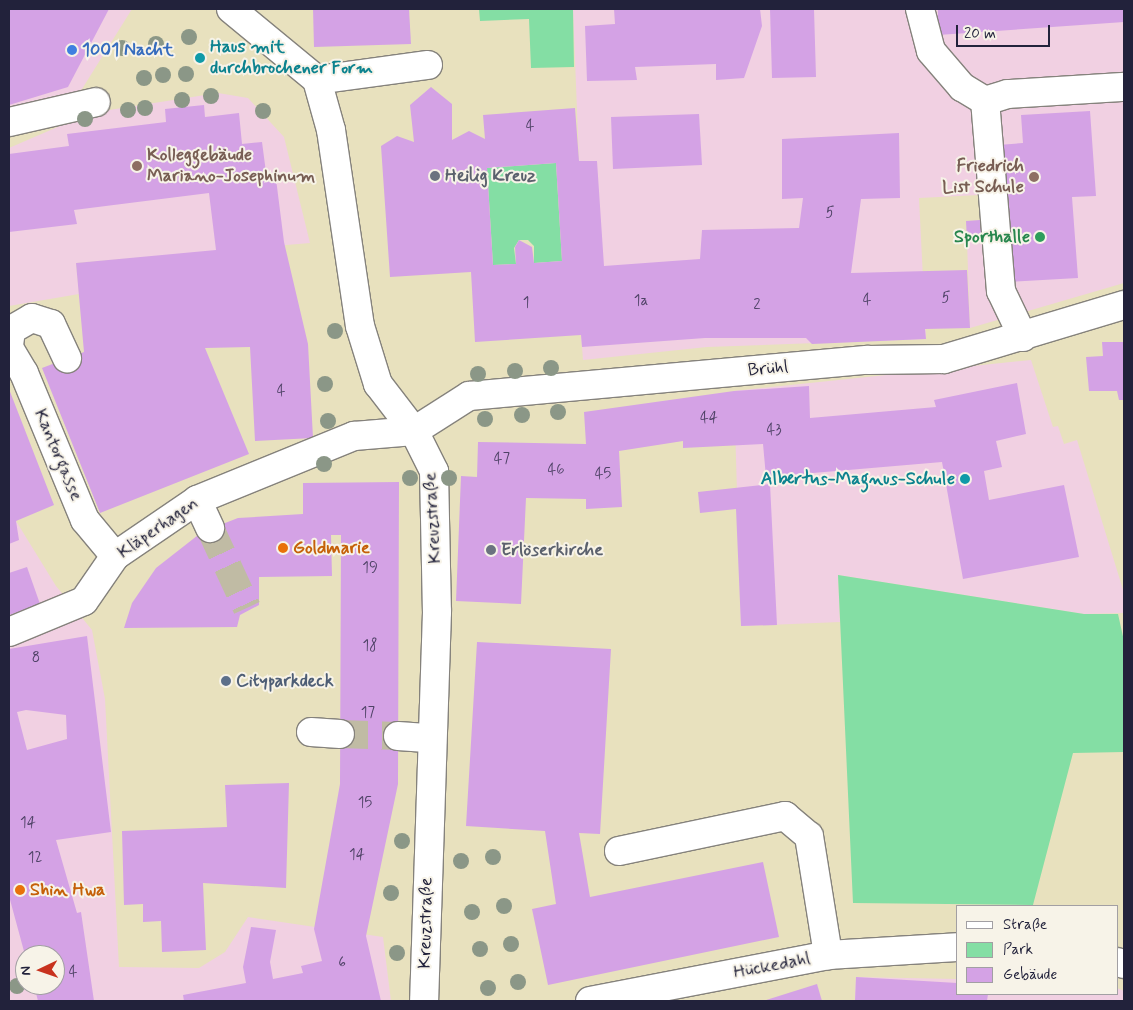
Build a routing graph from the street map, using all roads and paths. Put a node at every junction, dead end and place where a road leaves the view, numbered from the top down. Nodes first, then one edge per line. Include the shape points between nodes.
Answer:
1 (231, 9) edge
2 (920, 9) edge
3 (428, 64) dead end
4 (318, 80) junction
5 (1124, 87) edge
6 (985, 101) junction
7 (96, 102) dead end
8 (9, 122) edge
9 (1124, 305) edge
10 (1023, 337) junction
11 (9, 347) edge
12 (67, 358) dead end
13 (414, 431) junction
14 (197, 500) junction
15 (210, 528) tunnel mouth
16 (115, 556) junction
17 (9, 632) edge
18 (311, 732) dead end
19 (340, 734) tunnel mouth
20 (398, 736) tunnel mouth
21 (430, 738) junction
22 (619, 851) dead end
23 (956, 947) edge
24 (828, 955) junction
25 (424, 1001) edge
26 (590, 1001) edge

1 - 4 street
2 - 6 street via 931,51 962,87
3 - 4 street
4 - 13 street, Kreuzstraße via 331,130 360,326 378,384
5 - 6 street via 1008,94
6 - 10 street via 1001,290
7 - 8 street
9 - 10 street, Brühl
10 - 13 street, Brühl via 944,360 868,360 469,396
11 - 12 street, Kantorgasse via 11,330 32,318 51,324
11 - 16 street, Kantorgasse via 24,373 85,520
13 - 14 street, Kläperhagen via 354,436
13 - 21 street, Kreuzstraße via 434,471 437,612
14 - 15 street
14 - 16 street, Kläperhagen
16 - 17 street, Kläperhagen via 84,601
18 - 19 street
20 - 21 street
21 - 25 street, Kreuzstraße
22 - 24 street via 785,816 809,836
23 - 24 street, Hückedahl
24 - 26 street, Hückedahl

